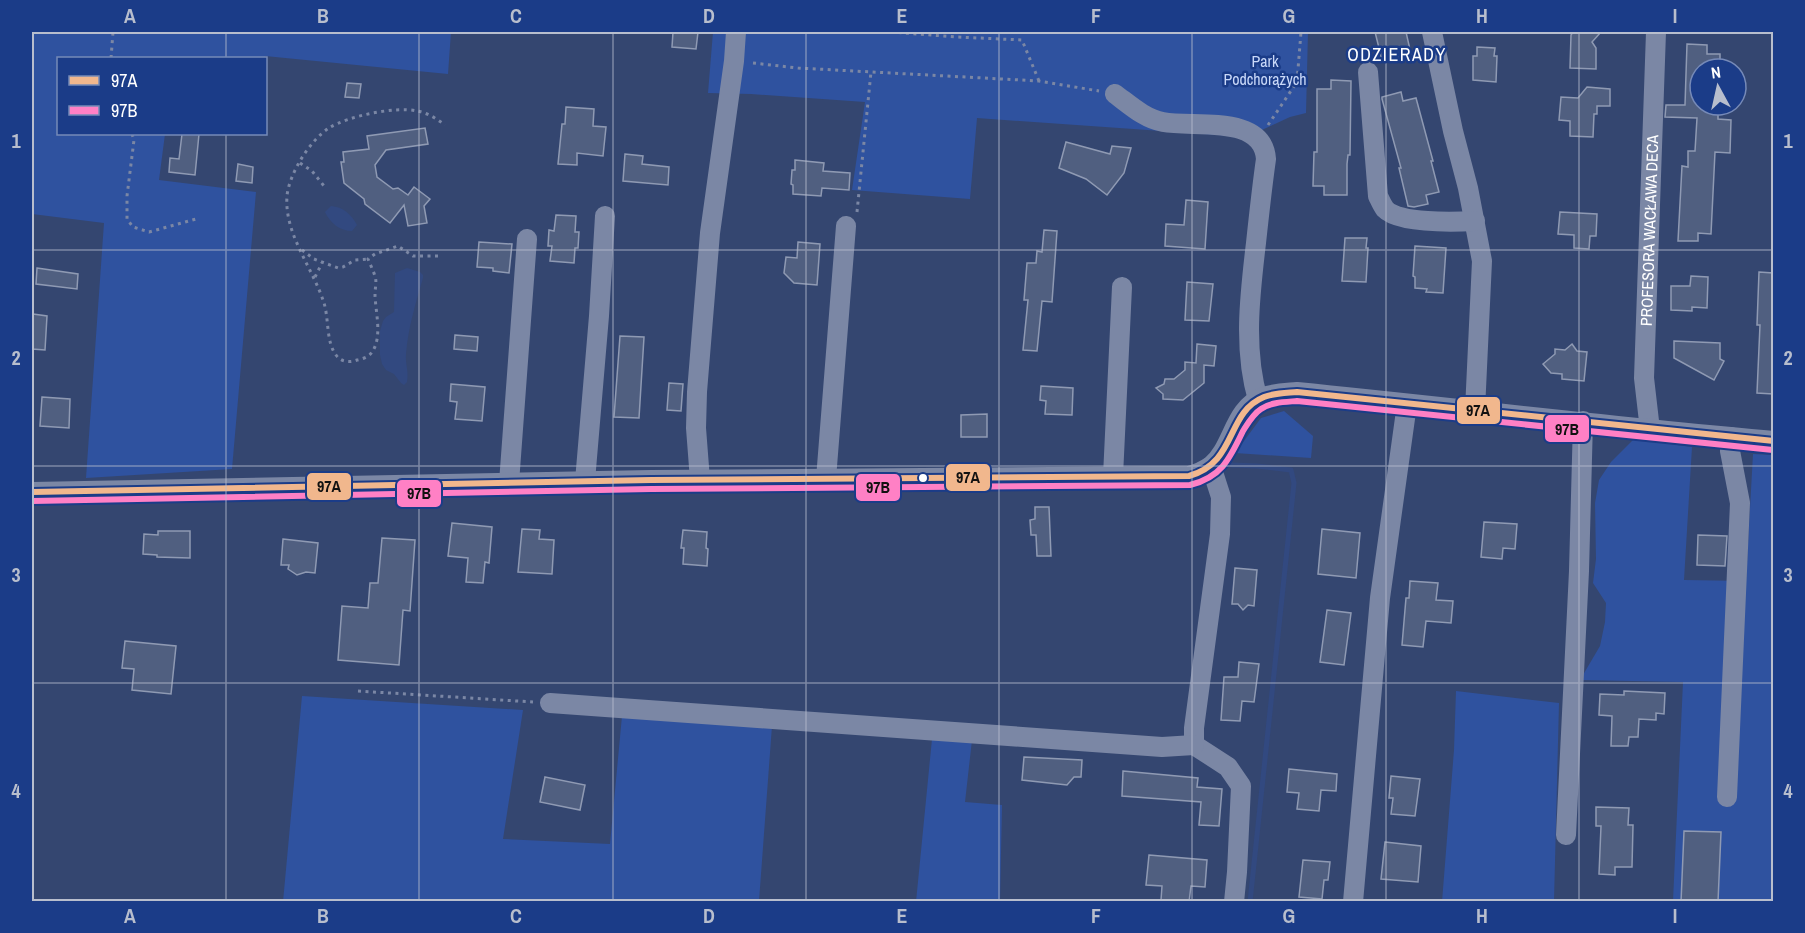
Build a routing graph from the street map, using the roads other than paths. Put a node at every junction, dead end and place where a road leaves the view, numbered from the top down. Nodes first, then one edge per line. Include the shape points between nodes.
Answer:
1 (736, 32) edge
2 (1432, 32) edge
3 (1656, 32) edge
4 (1368, 72) dead end
5 (1115, 94) road end
6 (605, 216) dead end
7 (1475, 221) junction
8 (846, 228) road end
9 (527, 239) dead end
10 (1122, 287) dead end
11 (1258, 400) junction
12 (1407, 404) junction
13 (1475, 410) junction
14 (1583, 421) junction
15 (1650, 430) junction
16 (1731, 437) junction
17 (1773, 441) edge
18 (1211, 466) junction
19 (1113, 476) junction
20 (826, 478) junction
21 (700, 480) junction
22 (585, 481) junction
23 (509, 483) junction
24 (32, 492) edge
25 (550, 703) road end
26 (1194, 745) junction
27 (1727, 797) dead end
28 (1566, 835) dead end
29 (1234, 902) edge
30 (1353, 902) edge

1 - 21 street via 710,233 697,392
2 - 7 street
3 - 15 street, PROFESORA WACŁAWA DECA via 1644,378
4 - 7 street via 1378,196 1384,208 1396,216 1426,221
5 - 11 street via 1143,115 1162,122 1244,130 1265,149 1250,311 1250,366
6 - 22 street
7 - 13 street via 1482,261
8 - 20 street
9 - 23 street
10 - 19 street
11 - 12 street via 1297,392
11 - 18 street via 1241,416
12 - 13 street
12 - 30 street via 1380,598
13 - 14 street
14 - 15 street
14 - 28 street
15 - 16 street
16 - 17 street
16 - 27 street via 1740,503
18 - 19 street via 1189,476
18 - 26 street via 1221,497 1220,534
19 - 20 street
20 - 21 street
21 - 22 street
22 - 23 street
23 - 24 street
25 - 26 street via 1150,746
26 - 29 street via 1228,767 1241,786

